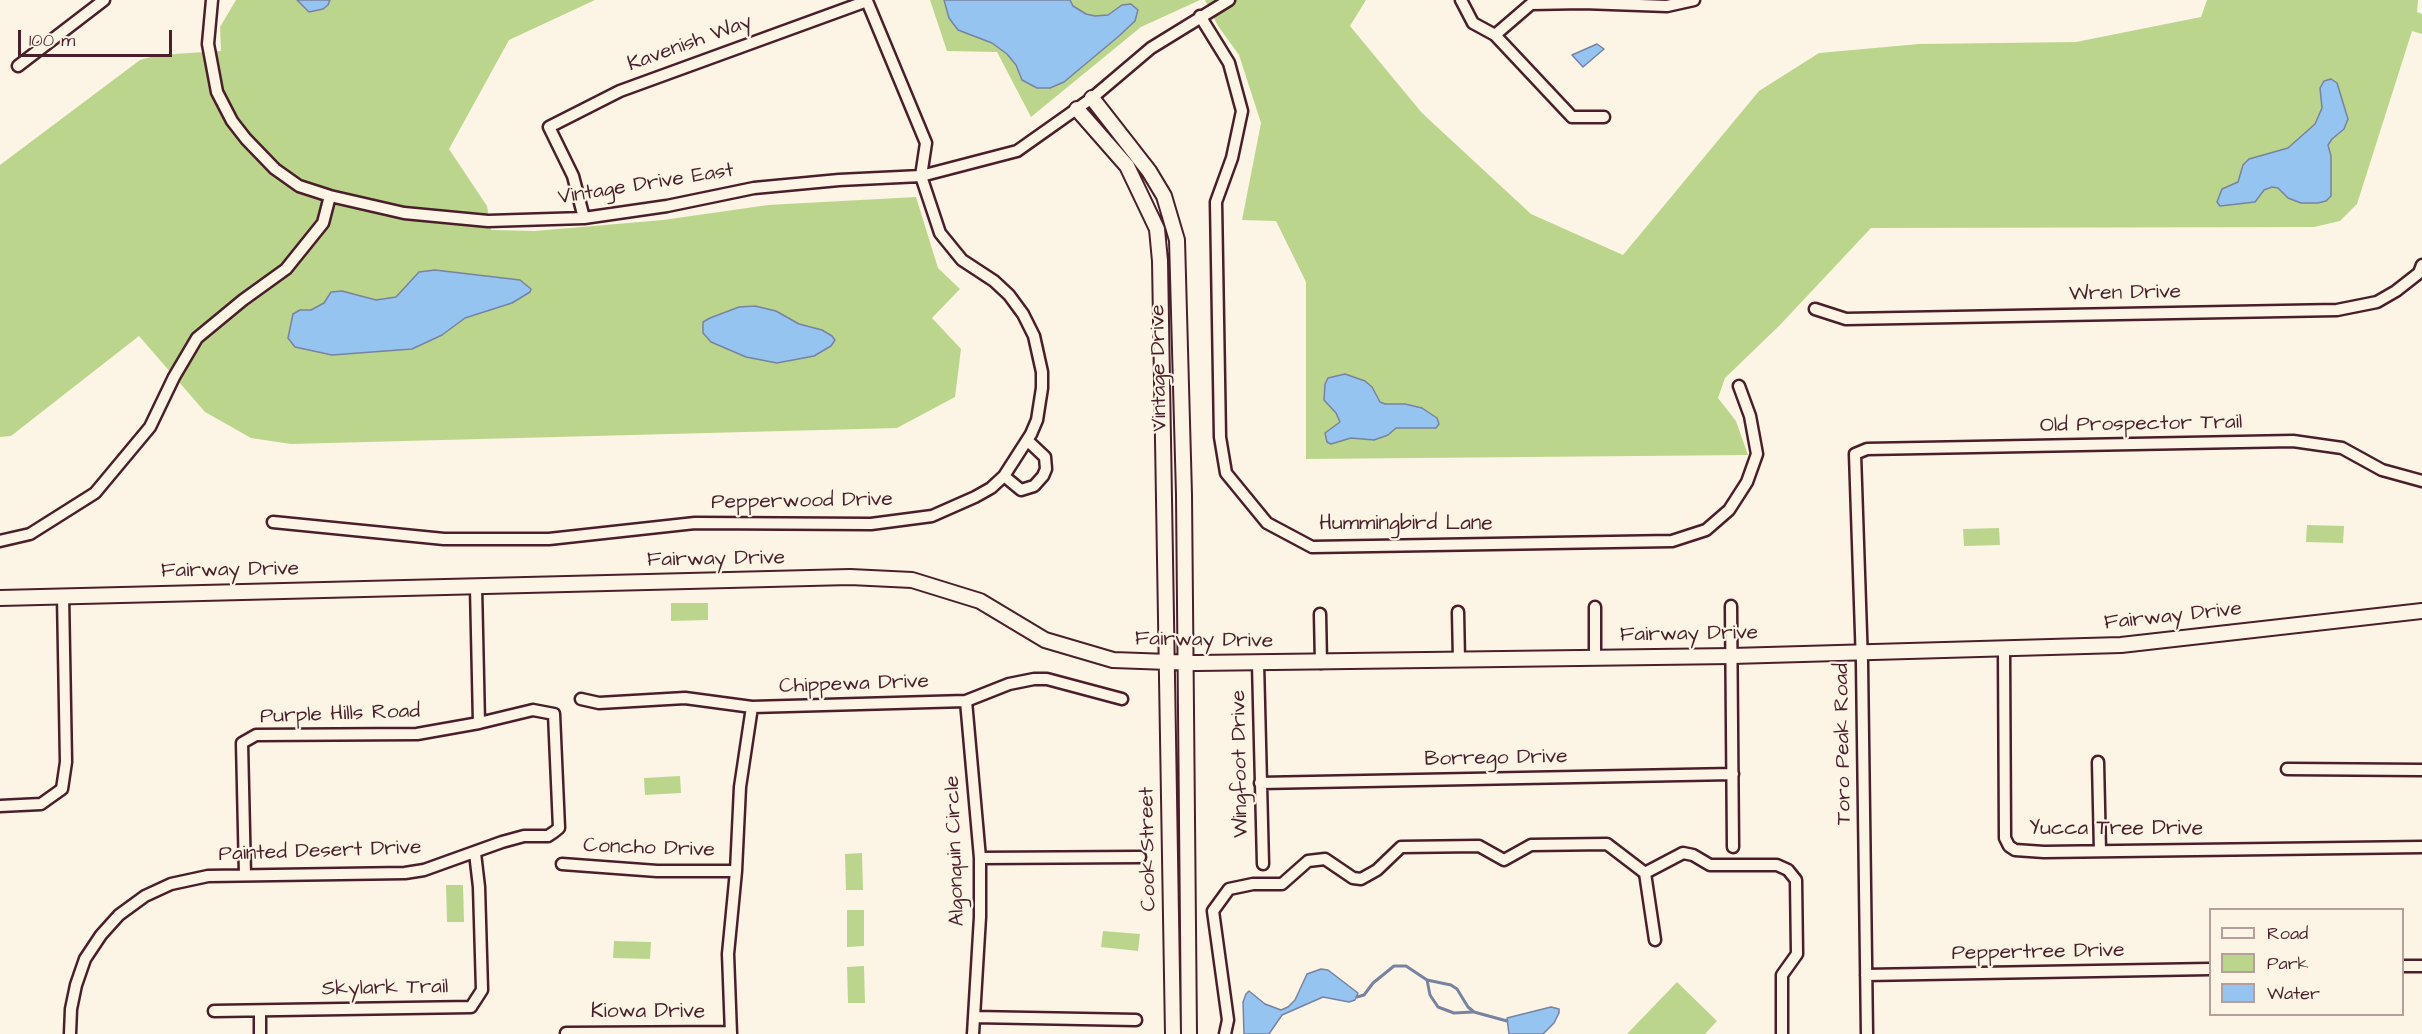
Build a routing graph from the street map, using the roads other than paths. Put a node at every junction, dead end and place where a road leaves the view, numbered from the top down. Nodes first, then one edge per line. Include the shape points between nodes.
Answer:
1 (104, 0) edge
2 (212, 0) edge
3 (1229, 0) edge
4 (1461, 0) edge
5 (1694, 0) edge
6 (1200, 15) junction
7 (1495, 35) junction
8 (18, 66) dead end
9 (1092, 98) junction
10 (1077, 109) junction
11 (1604, 117) dead end
12 (921, 176) junction
13 (330, 196) junction
14 (584, 218) junction
15 (2422, 265) edge
16 (1815, 309) dead end
17 (1739, 386) dead end
18 (1028, 441) junction
19 (1855, 454) joint
20 (1004, 476) junction
21 (2422, 481) edge
22 (273, 522) dead end
23 (0, 541) edge
24 (476, 587) junction
25 (63, 596) junction
26 (0, 598) edge
27 (1731, 606) dead end
28 (1595, 608) dead end
29 (2422, 611) edge
30 (1458, 612) dead end
31 (1320, 614) dead end
32 (2004, 649) junction
33 (1862, 653) junction
34 (1732, 656) junction
35 (1595, 658) junction
36 (1459, 660) junction
37 (1166, 663) junction
38 (1185, 663) junction
39 (1258, 663) junction
40 (1321, 663) junction
41 (581, 699) dead end
42 (1122, 699) dead end
43 (966, 702) junction
44 (752, 707) junction
45 (479, 723) junction
46 (556, 730) joint
47 (2098, 762) dead end
48 (2288, 769) dead end
49 (2422, 770) edge
50 (1732, 774) junction
51 (1260, 783) junction
52 (0, 806) edge
53 (2422, 846) edge
54 (1733, 847) dead end
55 (2100, 851) junction
56 (475, 852) junction
57 (1140, 857) dead end
58 (980, 858) junction
59 (562, 864) dead end
60 (1263, 864) dead end
61 (736, 871) junction
62 (1645, 873) junction
63 (245, 875) junction
64 (1655, 940) dead end
65 (2404, 966) edge
66 (2422, 966) edge
67 (2209, 969) edge
68 (1866, 975) junction
69 (214, 1011) dead end
70 (260, 1011) junction
71 (974, 1017) junction
72 (1136, 1020) dead end
73 (566, 1033) edge
74 (731, 1033) edge
75 (70, 1034) edge
76 (260, 1034) edge
77 (974, 1034) edge
78 (1173, 1034) edge
79 (1189, 1034) edge
80 (1225, 1034) edge
81 (1782, 1034) edge
82 (1867, 1034) edge

1 - 8 street
2 - 13 street, Vintage Drive East via 208,44 212,69 217,92 232,121 275,169 299,186
3 - 6 street, Vintage Drive East
4 - 7 street via 1473,23
5 - 7 street via 1667,6 1531,4
6 - 9 street, Vintage Drive East via 1151,48
6 - 17 street, Hummingbird Lane via 1229,63 1242,111 1232,158 1216,202 1220,437 1226,473 1267,523 1312,547 1672,541 1706,530 1729,510 1747,482 1757,454
7 - 11 street via 1572,117
9 - 10 street, Vintage Drive East
9 - 38 street, Vintage Drive via 1164,196 1177,240
10 - 12 street, Vintage Drive East via 1017,151
10 - 37 street, Vintage Drive via 1127,166 1157,229
12 - 14 street, Vintage Drive East via 754,188
12 - 14 street, Kavenish Way via 926,143 867,1 620,90 549,127 573,176
12 - 18 street, Pepperwood Drive via 940,233 962,260 1009,295 1034,336 1042,388 1037,420
13 - 14 street, Vintage Drive East via 404,213 489,221
13 - 23 street via 323,223 285,269 197,338 150,427 95,493 30,534
15 - 16 street, Wren Drive via 2419,273 2377,302 2337,310 1846,319
18 - 20 street, Pepperwood Drive
18 - 20 street via 1045,457 1043,476 1034,486 1021,490
19 - 21 street, Old Prospector Trail via 1867,449 2293,441 2342,448 2382,470
19 - 33 street, Toro Peak Road
20 - 22 street, Pepperwood Drive via 975,497 932,516 871,524 695,523 549,539 444,539
24 - 25 street, Fairway Drive
24 - 37 street, Fairway Drive via 850,577 912,580 980,601 1045,640 1113,660
24 - 45 street
25 - 26 street, Fairway Drive
25 - 52 street via 66,762 62,789 41,804
27 - 34 street
28 - 35 street
29 - 32 street, Fairway Drive via 2121,645
30 - 36 street
31 - 40 street
32 - 33 street, Fairway Drive
32 - 55 street, Yucca Tree Drive via 2005,838 2009,846 2024,852
33 - 34 street, Fairway Drive
33 - 68 street, Toro Peak Road
34 - 35 street, Fairway Drive
34 - 50 street
35 - 36 street, Fairway Drive
36 - 40 street, Fairway Drive
37 - 38 street, Fairway Drive
37 - 78 street, Cook Street
38 - 39 street, Fairway Drive
38 - 79 street, Cook Street
39 - 40 street, Fairway Drive
39 - 51 street, Wingfoot Drive
41 - 44 street, Chippewa Drive via 599,703 685,698
42 - 43 street, Chippewa Drive via 1034,678
43 - 44 street, Chippewa Drive
43 - 58 street, Algonquin Circle
44 - 61 street via 740,787
45 - 46 street, Purple Hills Road via 533,710 554,714
45 - 63 street, Purple Hills Road via 417,734 256,735 242,743
46 - 56 street, Painted Desert Drive via 559,828 548,836 524,836
47 - 55 street
48 - 49 street
50 - 51 street, Borrego Drive
50 - 54 street
51 - 60 street, Wingfoot Drive
53 - 55 street, Yucca Tree Drive
56 - 63 street, Painted Desert Drive via 405,873
56 - 70 street, Skylark Trail via 482,990 471,1007
57 - 58 street
58 - 71 street, Algonquin Circle
59 - 61 street, Concho Drive via 657,871
61 - 74 street via 728,954
62 - 64 street
62 - 80 street via 1607,844 1531,845 1504,860 1479,846 1401,847 1361,879 1353,878 1325,859 1308,861 1282,884 1230,889 1213,910 1228,1020
62 - 81 street via 1683,853 1710,865 1777,865 1788,870 1796,880 1797,954 1782,975
63 - 75 street, Painted Desert Drive via 208,876 171,884 145,896 119,915 85,959 71,1009
65 - 66 street
67 - 68 street, Peppertree Drive
68 - 82 street, Toro Peak Road
69 - 70 street, Skylark Trail
70 - 76 street
71 - 72 street
71 - 77 street, Algonquin Circle
73 - 74 street, Kiowa Drive

